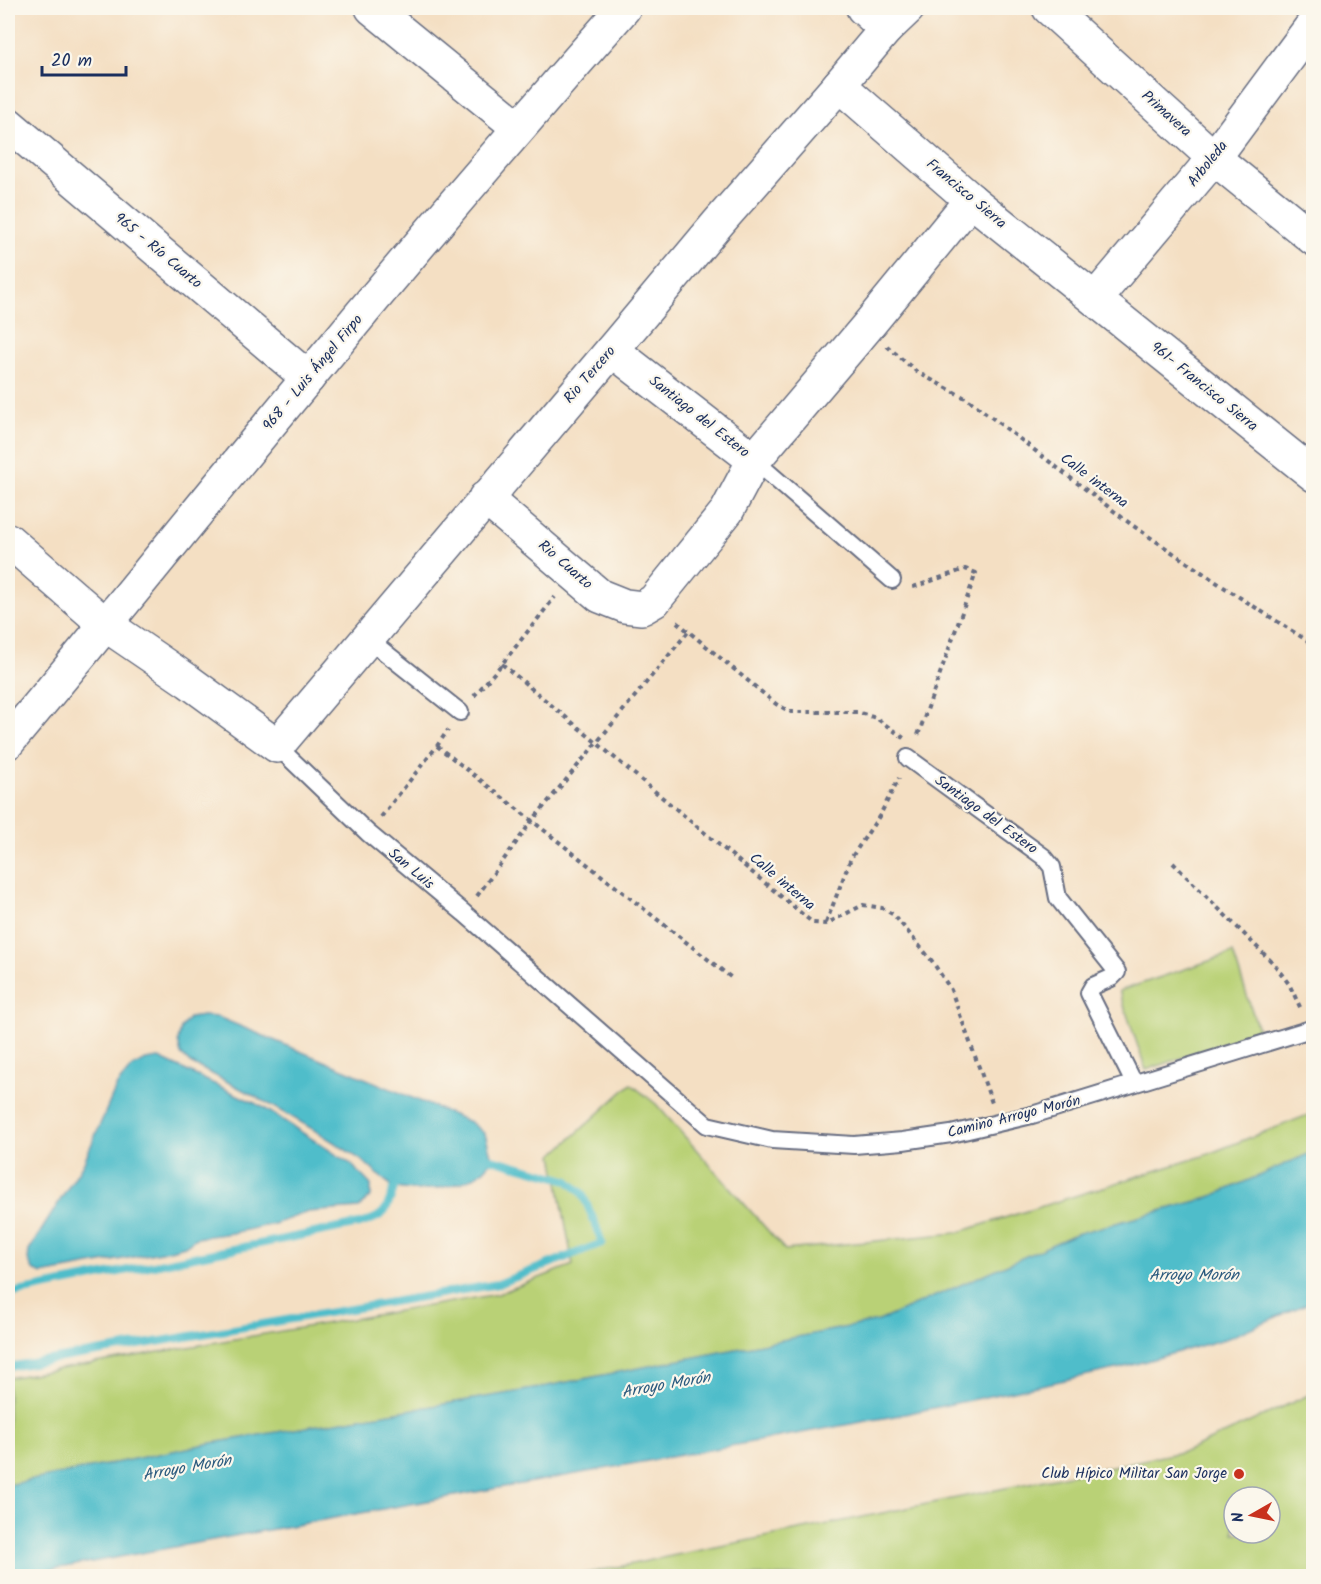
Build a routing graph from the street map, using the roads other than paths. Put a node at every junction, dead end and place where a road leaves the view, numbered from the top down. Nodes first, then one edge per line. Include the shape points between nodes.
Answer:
1 (372, 8) edge
2 (624, 8) edge
3 (1049, 8) edge
4 (886, 15) edge
5 (1314, 24) edge
6 (839, 85) junction
7 (8, 124) edge
8 (518, 127) junction
9 (1214, 158) junction
10 (971, 200) junction
11 (1314, 239) edge
12 (1095, 299) junction
13 (612, 350) junction
14 (308, 378) junction
15 (754, 459) junction
16 (1314, 475) edge
17 (486, 498) junction
18 (8, 540) edge
19 (892, 580) road end
20 (106, 625) junction
21 (368, 639) junction
22 (460, 712) dead end
23 (8, 742) edge
24 (276, 746) junction
25 (911, 752) road end
26 (1312, 1028) edge
27 (1134, 1083) junction
28 (707, 1125) joint

1 - 8 street
2 - 8 street, 968 - Luis Ángel Firpo
3 - 9 street, Primavera
4 - 6 street, Rio Tercero
5 - 9 street, Arboleda
6 - 10 street, Francisco Sierra
6 - 13 street, Rio Tercero
7 - 14 street, 965 - Río Cuarto
8 - 14 street, 968 - Luis Ángel Firpo
9 - 11 street, Primavera
9 - 12 street, Arboleda
10 - 12 street, Francisco Sierra
10 - 15 street
12 - 16 street, 961- Francisco Sierra
13 - 15 street, Santiago del Estero
13 - 17 street, Rio Tercero
14 - 20 street, 968 - Luis Ángel Firpo
15 - 17 street, Rio Cuarto via 727,511 654,602 642,608 600,596
15 - 19 lane, Santiago del Estero
17 - 21 street, Rio Tercero
18 - 20 street, San Luis
20 - 23 street, 968 - Luis Ángel Firpo
20 - 24 street, San Luis
21 - 22 lane
21 - 24 street, Rio Tercero
24 - 28 lane, San Luis via 368,833
25 - 27 lane, Santiago del Estero via 1052,867 1058,898 1117,972 1093,986 1089,993
26 - 27 lane, Camino Arroyo Morón
27 - 28 lane, Camino Arroyo Morón via 1000,1124 903,1142 772,1140

